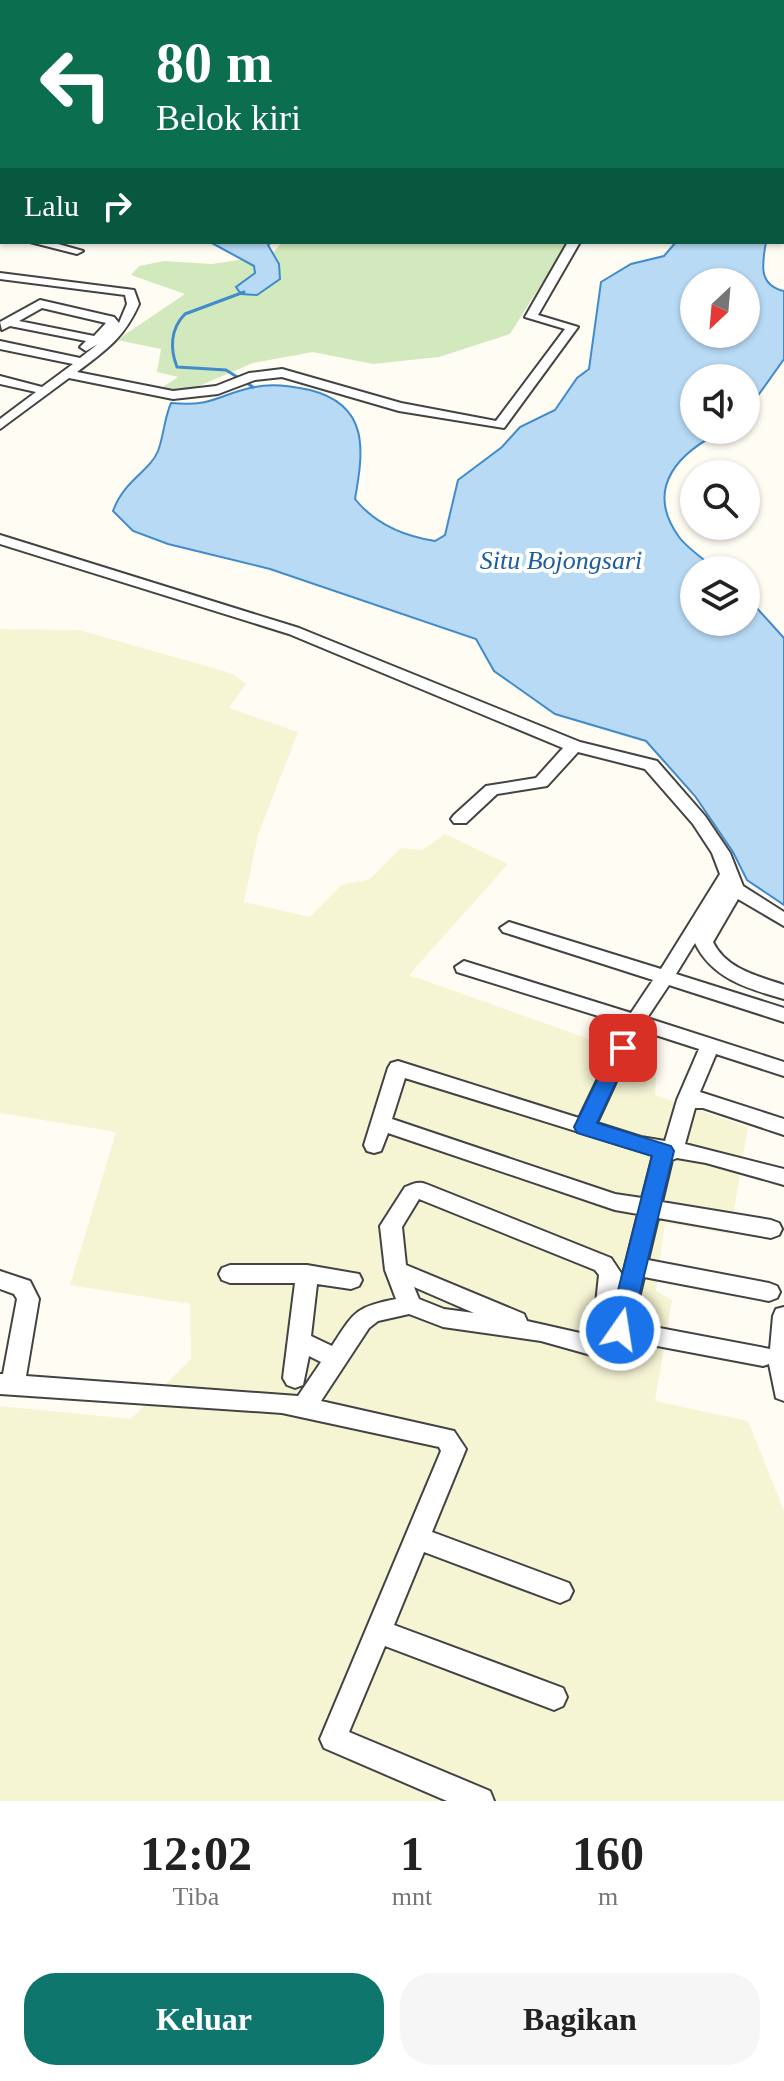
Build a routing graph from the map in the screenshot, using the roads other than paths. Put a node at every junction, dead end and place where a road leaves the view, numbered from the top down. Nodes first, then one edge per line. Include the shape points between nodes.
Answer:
1 (46, 244) edge
2 (573, 244) edge
3 (77, 251) dead end
4 (0, 276) edge
5 (17, 279) junction
6 (0, 291) edge
7 (4, 325) edge
8 (97, 340) junction
9 (0, 345) edge
10 (76, 360) junction
11 (67, 374) junction
12 (0, 380) edge
13 (36, 388) dead end
14 (0, 425) edge
15 (0, 539) edge
16 (574, 746) junction
17 (460, 819) dead end
18 (732, 882) junction
19 (784, 920) edge
20 (509, 928) dead end
21 (464, 967) dead end
22 (665, 977) junction
23 (784, 992) edge
24 (784, 1015) edge
25 (635, 1021) junction
26 (710, 1046) junction
27 (784, 1069) edge
28 (687, 1100) junction
29 (381, 1123) junction
30 (585, 1127) junction
31 (784, 1127) edge
32 (374, 1145) dead end
33 (668, 1152) junction
34 (784, 1177) edge
35 (652, 1207) junction
36 (771, 1229) dead end
37 (634, 1266) junction
38 (396, 1270) junction
39 (230, 1274) dead end
40 (307, 1274) junction
41 (0, 1280) edge
42 (351, 1280) dead end
43 (769, 1292) dead end
44 (403, 1307) junction
45 (784, 1316) edge
46 (541, 1332) junction
47 (299, 1341) junction
48 (763, 1356) dead end
49 (336, 1359) junction
50 (295, 1378) dead end
51 (6, 1384) edge
52 (784, 1391) edge
53 (304, 1407) junction
54 (417, 1538) junction
55 (560, 1591) dead end
56 (378, 1631) junction
57 (554, 1697) dead end
58 (480, 1801) edge

1 - 3 street
2 - 11 street via 531,317 572,327 499,425 399,407 282,373 253,376 218,390 173,395
4 - 5 street
5 - 6 street
5 - 10 street via 130,292 133,304 123,327
7 - 8 street
7 - 8 street via 34,306 58,306 110,320 113,323
8 - 10 street
9 - 10 street
10 - 11 street
11 - 14 street
12 - 13 street
15 - 16 street via 294,631
16 - 17 street via 541,782 492,790
16 - 18 street via 651,765 699,820
18 - 19 street
18 - 22 street
18 - 23 street via 704,942 708,953 720,967
20 - 22 street
21 - 25 street
22 - 24 street
22 - 25 street
25 - 26 street
25 - 30 street
26 - 27 street
26 - 28 street
28 - 31 street via 704,1100
28 - 33 street
29 - 30 street via 398,1068
29 - 32 street
29 - 35 street via 615,1202
30 - 33 street
33 - 34 street via 706,1155
33 - 35 street
35 - 36 street
35 - 37 street
37 - 43 street
37 - 48 street via 620,1330
38 - 44 street
38 - 46 street
38 - 46 street via 391,1226 419,1190 608,1267 604,1337 599,1342 591,1345
39 - 40 street
40 - 42 street
40 - 47 street
41 - 51 street via 22,1287 28,1299
44 - 46 street
44 - 49 street via 372,1313 361,1321
45 - 52 street
47 - 49 street
47 - 50 street
49 - 53 street
51 - 53 street
53 - 54 street via 446,1438 454,1449
54 - 55 street
54 - 56 street
56 - 57 street
56 - 58 street via 333,1739

